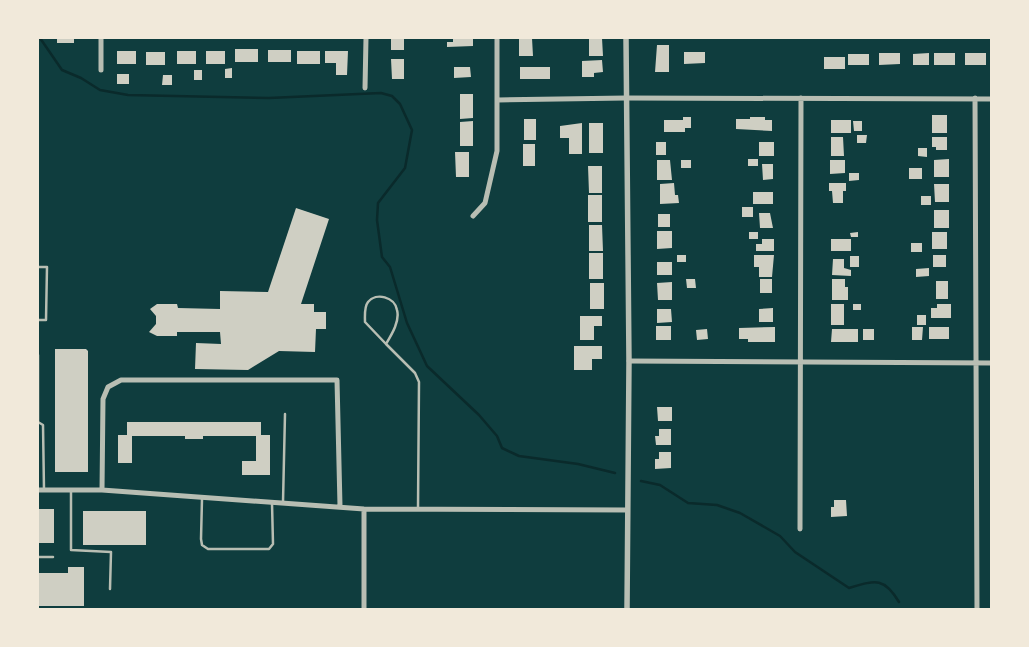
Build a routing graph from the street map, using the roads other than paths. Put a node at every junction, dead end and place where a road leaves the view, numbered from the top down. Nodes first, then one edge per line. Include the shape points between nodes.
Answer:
1 (101, 38) edge
2 (366, 38) edge
3 (497, 38) edge
4 (626, 38) edge
5 (101, 70) dead end
6 (365, 88) dead end
7 (626, 98) junction
8 (801, 98) junction
9 (975, 98) junction
10 (992, 98) edge
11 (498, 100) junction
12 (473, 216) dead end
13 (38, 267) edge
14 (38, 320) edge
15 (386, 344) junction
16 (38, 355) edge
17 (629, 361) junction
18 (802, 362) junction
19 (976, 363) junction
20 (992, 363) edge
21 (285, 414) dead end
22 (38, 422) edge
23 (38, 490) edge
24 (44, 490) junction
25 (71, 490) junction
26 (102, 490) junction
27 (202, 497) junction
28 (272, 501) junction
29 (283, 502) junction
30 (340, 506) junction
31 (364, 509) junction
32 (418, 509) junction
33 (627, 510) junction
34 (800, 529) dead end
35 (38, 557) edge
36 (53, 557) dead end
37 (110, 589) dead end
38 (364, 610) edge
39 (628, 610) edge
40 (977, 610) edge

1 - 5 street
2 - 6 street
3 - 11 street
4 - 7 street
7 - 8 street
7 - 11 street
7 - 17 street
8 - 9 street
8 - 18 street
9 - 10 street
9 - 19 street
11 - 12 street via 497,151 485,203
13 - 14 lane via 46,267 46,320
15 - 15 lane via 394,331 397,310 395,304 378,296 369,301 365,322
15 - 32 lane via 415,373 419,382
16 - 22 lane
17 - 18 street
17 - 33 street
18 - 19 street
18 - 34 street
19 - 20 street
19 - 40 street
21 - 29 lane
22 - 24 lane via 43,425
23 - 24 street
24 - 25 street
25 - 26 street
25 - 37 lane via 70,550 110,552
26 - 27 street
26 - 30 street via 103,399 108,387 121,380 337,380
27 - 28 street
27 - 28 lane via 201,540 208,549 271,547
28 - 29 street
29 - 30 street
30 - 31 street
31 - 32 street
31 - 38 street
32 - 33 street
33 - 39 street
35 - 36 lane

